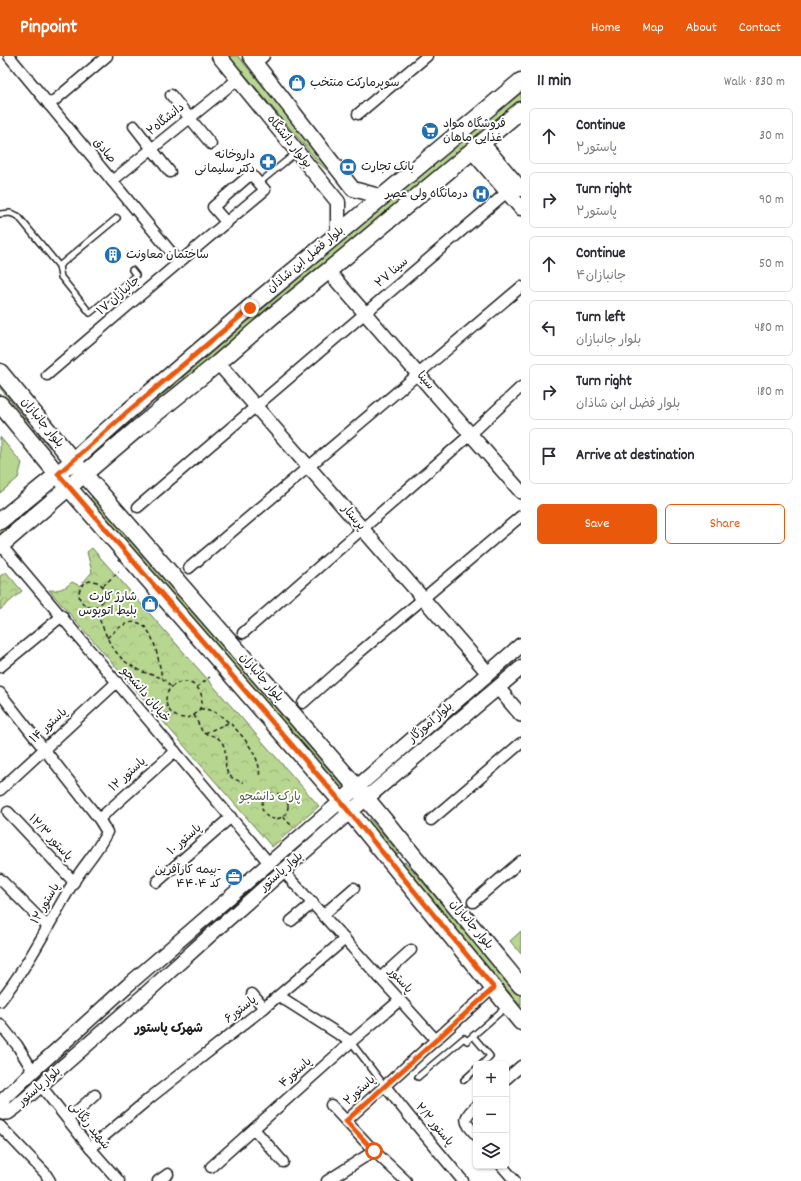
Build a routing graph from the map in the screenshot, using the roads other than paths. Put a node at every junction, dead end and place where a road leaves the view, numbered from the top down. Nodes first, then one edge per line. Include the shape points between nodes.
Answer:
1 (107, 56) edge
2 (219, 56) edge
3 (427, 56) edge
4 (12, 57) edge
5 (256, 58) edge
6 (238, 79) junction
7 (521, 81) edge
8 (171, 95) dead end
9 (49, 105) junction
10 (521, 110) edge
11 (358, 114) dead end
12 (190, 117) junction
13 (134, 126) dead end
14 (211, 144) dead end
15 (477, 147) junction
16 (152, 149) junction
17 (297, 152) junction
18 (170, 172) dead end
19 (112, 181) junction
20 (259, 183) junction
21 (505, 183) junction
22 (521, 189) edge
23 (383, 196) junction
24 (521, 208) edge
25 (0, 214) edge
26 (117, 218) dead end
27 (227, 223) junction
28 (338, 234) junction
29 (178, 262) junction
30 (60, 266) junction
31 (132, 270) dead end
32 (328, 271) junction
33 (521, 287) edge
34 (366, 313) junction
35 (218, 363) junction
36 (0, 372) edge
37 (419, 374) junction
38 (47, 375) dead end
39 (521, 387) edge
40 (0, 404) edge
41 (256, 407) junction
42 (125, 414) junction
43 (138, 428) junction
44 (470, 434) junction
45 (73, 460) junction
46 (308, 467) junction
47 (58, 474) junction
48 (84, 474) junction
49 (68, 487) junction
50 (520, 490) edge
51 (138, 507) dead end
52 (521, 516) edge
53 (0, 521) edge
54 (362, 529) junction
55 (0, 545) edge
56 (189, 568) dead end
57 (423, 599) junction
58 (62, 616) junction
59 (243, 633) dead end
60 (521, 646) edge
61 (0, 667) edge
62 (521, 668) edge
63 (488, 674) junction
64 (117, 682) junction
65 (498, 688) junction
66 (0, 693) edge
67 (303, 703) dead end
68 (521, 715) edge
69 (521, 743) edge
70 (44, 749) junction
71 (175, 751) junction
72 (1, 788) edge
73 (361, 793) junction
74 (345, 807) junction
75 (8, 812) dead end
76 (231, 817) junction
77 (99, 819) junction
78 (431, 820) dead end
79 (412, 855) junction
80 (521, 861) edge
81 (269, 863) junction
82 (396, 869) junction
83 (283, 871) junction
84 (0, 879) edge
85 (74, 882) junction
86 (157, 882) dead end
87 (354, 888) dead end
88 (473, 902) dead end
89 (313, 903) junction
90 (323, 915) junction
91 (206, 918) junction
92 (291, 921) dead end
93 (48, 927) junction
94 (216, 930) junction
95 (345, 939) junction
96 (412, 950) dead end
97 (380, 978) junction
98 (521, 986) edge
99 (494, 988) junction
100 (252, 994) dead end
101 (279, 996) junction
102 (400, 1000) junction
103 (0, 1001) edge
104 (508, 1006) junction
105 (264, 1008) junction
106 (521, 1022) edge
107 (0, 1024) edge
108 (473, 1036) junction
109 (436, 1040) junction
110 (351, 1042) junction
111 (485, 1061) edge
112 (521, 1066) edge
113 (33, 1071) junction
114 (473, 1072) edge
115 (509, 1076) edge
116 (418, 1077) dead end
117 (464, 1080) dead end
118 (40, 1086) junction
119 (385, 1086) junction
120 (95, 1095) dead end
121 (331, 1105) dead end
122 (473, 1109) edge
123 (1, 1115) edge
124 (68, 1119) junction
125 (346, 1121) junction
126 (0, 1126) edge
127 (254, 1129) junction
128 (473, 1131) edge
129 (90, 1148) junction
130 (374, 1151) junction
131 (282, 1162) dead end
132 (211, 1167) dead end
133 (505, 1169) edge
134 (168, 1174) dead end
135 (50, 1181) edge
136 (119, 1181) edge
137 (158, 1181) edge
138 (327, 1181) edge
139 (406, 1181) edge
140 (464, 1181) edge
141 (515, 1181) edge

1 - 9 street
2 - 6 main road, بولوار دانشگاه
3 - 11 street
4 - 9 street, صادق
5 - 23 main road, بولوار دانشگاه via 353,189
6 - 12 street, دانشگاه۲
6 - 17 main road, بولوار دانشگاه
7 - 23 main road, بلوار فضل ابن شاذان
8 - 12 street
9 - 19 street, صادق
10 - 15 main road, بلوار فضل ابن شاذان
12 - 14 street
12 - 16 street, دانشگاه۲
13 - 16 street
15 - 21 main road
15 - 32 main road, بلوار فضل ابن شاذان
16 - 18 street
16 - 19 street, دانشگاه۲
17 - 20 lane
17 - 28 main road, بولوار دانشگاه via 338,202
19 - 29 street, صادق
20 - 27 street, جانبازان ۱۷ via 265,190
20 - 27 street via 251,174 213,207
21 - 22 main road
21 - 24 main road
21 - 34 street, سینا ۲۷ via 436,252
23 - 28 main road, بلوار فضل ابن شاذان
25 - 30 lane via 10,212 18,216
26 - 30 lane
27 - 29 street, جانبازان ۱۷
28 - 42 main road, بلوار فضل ابن شاذان
29 - 38 street, جانبازان ۱۷
30 - 31 lane via 61,277 90,312 136,275
32 - 34 street, سینا
32 - 35 main road, بلوار فضل ابن شاذان
33 - 37 street
34 - 37 street, سینا
34 - 41 street, سینا ۲۷
35 - 41 street, پرستار
35 - 43 main road, بلوار فضل ابن شاذان
36 - 45 main road, بلوار جانبازان
37 - 44 street, سینا
37 - 46 street
39 - 44 street
40 - 47 main road, بلوار جانبازان
41 - 46 street, پرستار
41 - 51 street, سینا ۲۷
42 - 43 main road
42 - 45 main road, بلوار فضل ابن شاذان
43 - 48 main road, بلوار فضل ابن شاذان
44 - 50 street, سینا
44 - 54 street
45 - 47 main road, بلوار فضل ابن شاذان
45 - 48 main road, بلوار جانبازان
46 - 54 street, پرستار
46 - 56 street
47 - 49 main road, بلوار جانبازان
47 - 53 main road, بلوار فضل ابن شاذان
48 - 49 main road, بلوار فضل ابن شاذان
48 - 73 main road, بلوار جانبازان
49 - 55 main road, بلوار فضل ابن شاذان
49 - 74 main road, بلوار جانبازان
52 - 57 street
54 - 57 street, پرستار
54 - 59 street
55 - 58 street, خیابان دانشجو
57 - 63 street, پرستار
57 - 67 street
58 - 61 street
58 - 64 street, خیابان دانشجو
60 - 63 main road, بلوار آموزگار
62 - 65 main road, بلوار آموزگار
63 - 73 main road, بلوار آموزگار
64 - 70 street, پاستور ۱۴
64 - 71 street, خیابان دانشجو
65 - 68 street
65 - 73 main road, بلوار آموزگار
66 - 70 street
69 - 78 street
70 - 72 street, پاستور ۱۴
70 - 77 street
71 - 76 street, خیابان دانشجو
71 - 77 street, پاستور ۱۲
73 - 74 main road, بلوار آموزگار
73 - 79 main road, بلوار جانبازان
74 - 81 street, بلوار پاستور
74 - 82 main road, بلوار جانبازان
74 - 83 street, بلوار پاستور
75 - 85 street, پاستور ۱۲/۳
76 - 81 street, خیابان دانشجو
76 - 86 street, پاستور ۱۰
77 - 85 street, ۱۲ پاستور via 107,832
79 - 82 main road via 400,857 396,862
79 - 98 main road, بلوار جانبازان
80 - 88 street
81 - 91 street, بلوار پاستور
82 - 99 main road, بلوار جانبازان
83 - 89 street, پاستور
83 - 94 street, بلوار پاستور
84 - 93 street
85 - 93 street, ۱۲ پاستور
87 - 90 street
89 - 90 street, پاستور
89 - 92 street
90 - 95 street, پاستور
91 - 94 street
91 - 113 street, بلوار پاستور via 128,984
93 - 103 street, ۱۲ پاستور
94 - 118 street, بلوار پاستور
95 - 97 street, پاستور
95 - 101 street, پاستور۶
96 - 97 street
97 - 102 street, پاستور
99 - 104 main road, بلوار جانبازان
99 - 109 street, پاستور۲
100 - 105 street
101 - 105 street, پاستور۶
101 - 110 street
102 - 109 street, پاستور
102 - 110 street, پاستور۴
104 - 106 main road, بلوار جانبازان
104 - 108 lane
105 - 129 street, پاستور۶
107 - 113 street
108 - 111 lane via 490,1056
108 - 116 lane via 467,1041 464,1038
109 - 119 street, پاستور۲
110 - 119 lane
110 - 127 street, پاستور۴
112 - 115 street
113 - 123 street, بلوار پاستور via 5,1098
114 - 117 lane
118 - 123 street, بلوار پاستور via 15,1108
118 - 124 street, شهید رنگانی
119 - 125 street, پاستور۲
119 - 140 street, پاستور ۲/۲
120 - 124 street
121 - 125 street
122 - 128 street via 466,1119
124 - 129 street, شهید رنگانی
125 - 130 street, پاستور۲
126 - 135 street
127 - 131 street
127 - 132 street, پاستور۴
129 - 136 street, شهید رنگانی
130 - 138 street
130 - 139 street, پاستور۲
133 - 141 street
134 - 137 street

